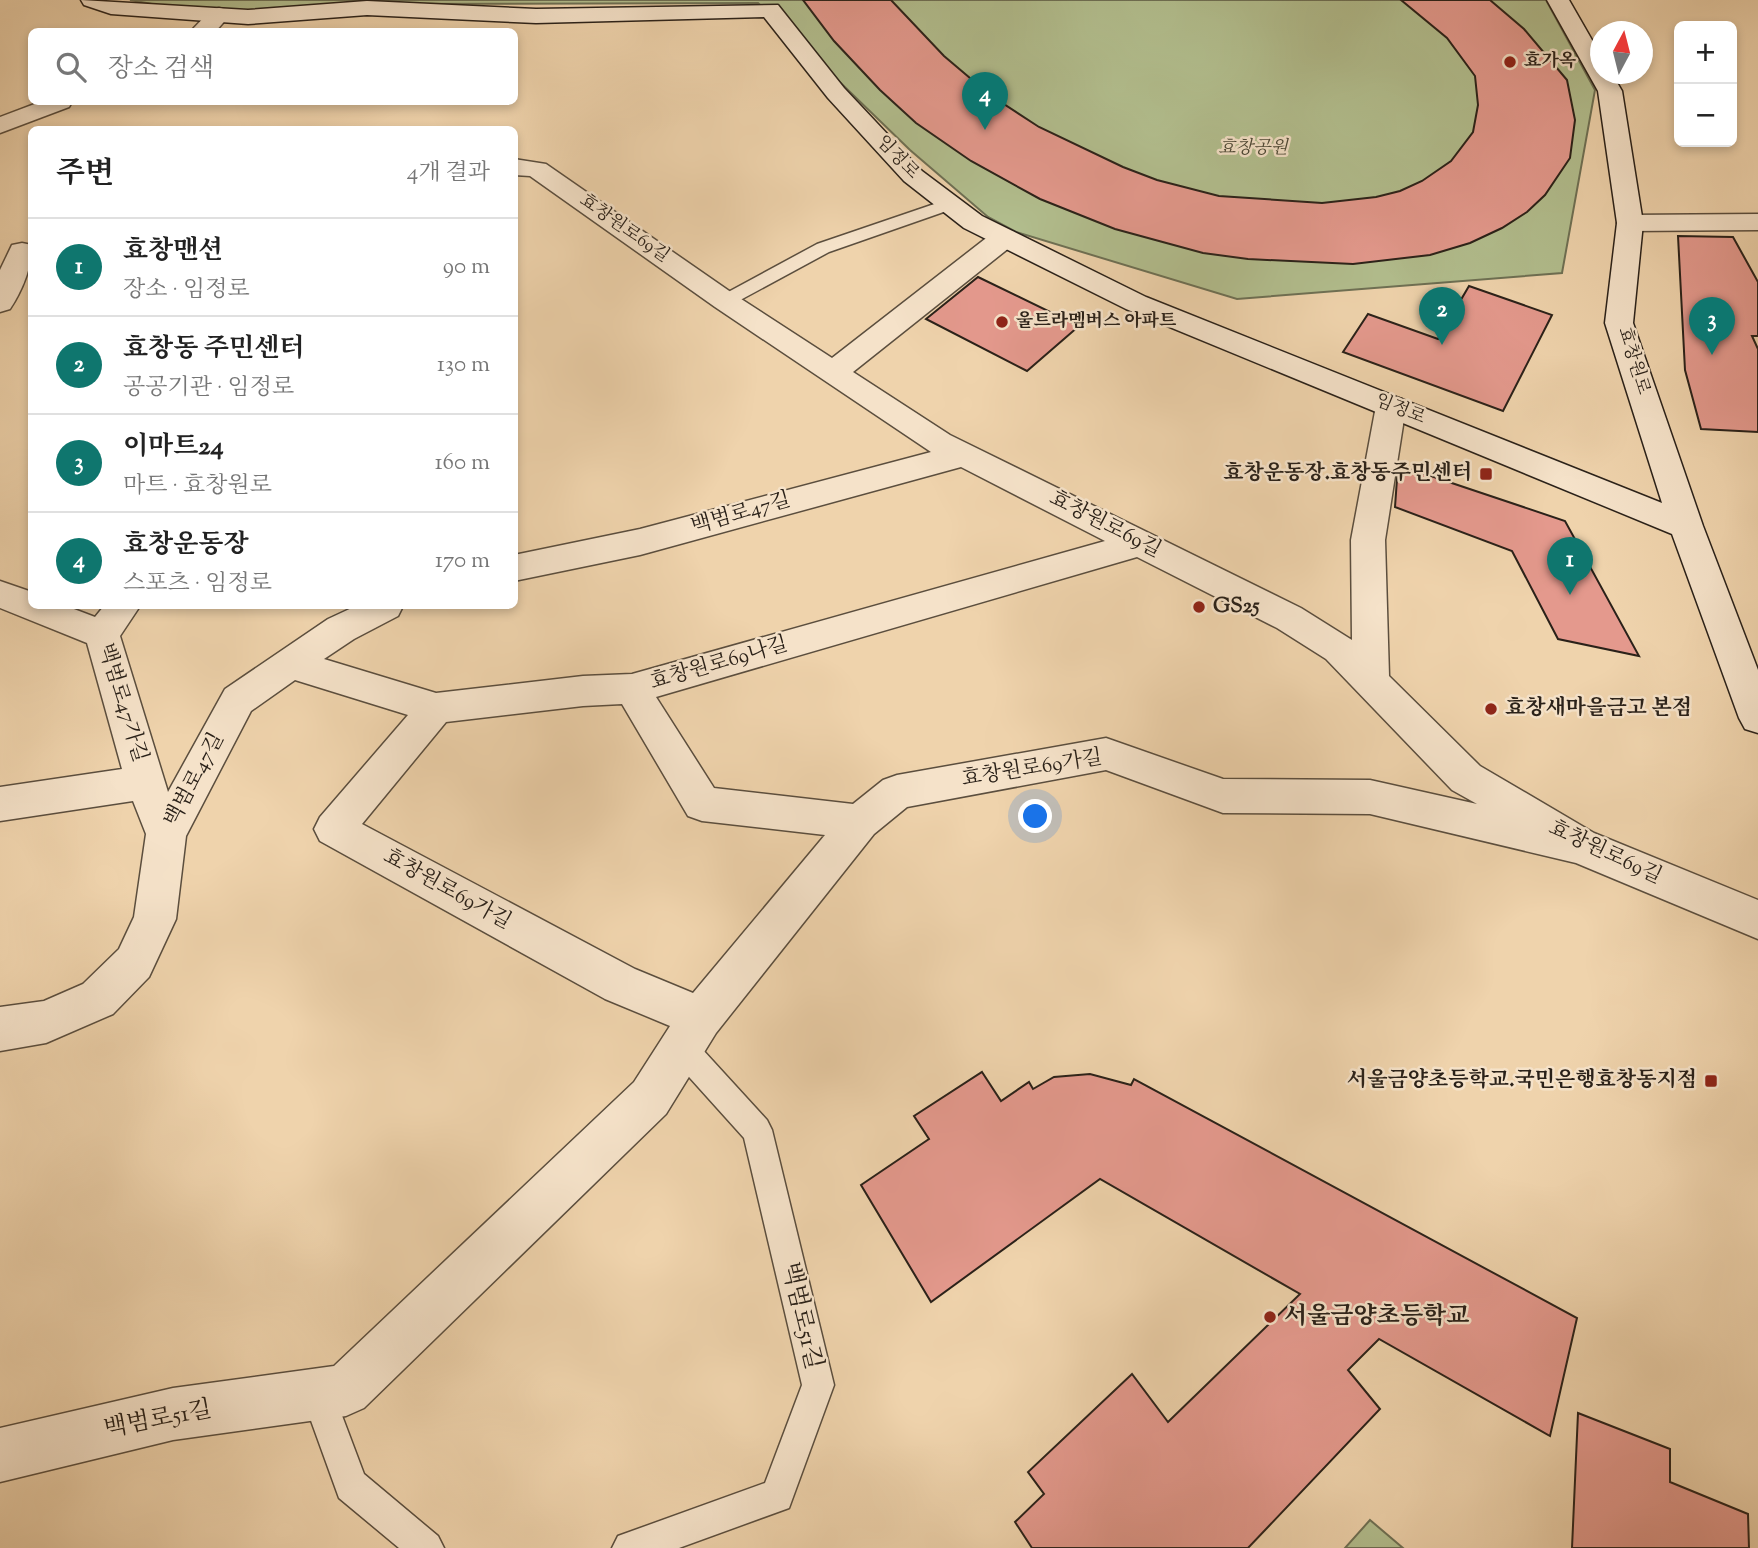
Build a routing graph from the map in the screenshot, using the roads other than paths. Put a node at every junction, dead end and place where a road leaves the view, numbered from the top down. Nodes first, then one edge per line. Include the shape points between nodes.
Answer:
1 (92, 0) edge
2 (1558, 0) edge
3 (770, 5) edge
4 (210, 23) edge
5 (57, 110) edge
6 (0, 126) edge
7 (518, 167) edge
8 (948, 204) junction
9 (1758, 222) edge
10 (1630, 223) junction
11 (1004, 238) junction
12 (18, 251) edge
13 (725, 300) junction
14 (0, 303) edge
15 (834, 372) junction
16 (1391, 406) junction
17 (966, 455) junction
18 (1686, 526) junction
19 (1142, 543) junction
20 (518, 567) edge
21 (0, 594) edge
22 (28, 600) edge
23 (65, 609) edge
24 (380, 609) edge
25 (112, 620) edge
26 (291, 664) junction
27 (1371, 682) junction
28 (632, 689) junction
29 (436, 708) junction
30 (1758, 718) edge
31 (145, 782) junction
32 (0, 804) edge
33 (860, 822) junction
34 (166, 834) junction
35 (1580, 846) junction
36 (1758, 920) edge
37 (0, 1028) edge
38 (692, 1033) junction
39 (317, 1393) junction
40 (0, 1455) edge
41 (426, 1548) edge
42 (630, 1548) edge

1 - 4 street, 임정로
2 - 10 street, 효창원로 via 1610,91
3 - 4 street, 임정로 via 536,16 367,8
3 - 8 street, 임정로 via 863,123 913,176
5 - 6 street
7 - 13 street, 효창원로69길 via 537,169
8 - 11 street, 임정로
8 - 13 lane via 823,248
9 - 10 street
10 - 18 street, 효창원로 via 1619,323
11 - 15 street
11 - 16 street, 임정로 via 1136,303
12 - 14 street
13 - 15 street, 효창원로69길
15 - 17 street, 효창원로69길 via 939,443
16 - 18 street, 임정로
16 - 27 street via 1368,540
17 - 19 street, 효창원로69길
17 - 20 street, 백범로47길 via 640,542
18 - 30 street, 효창원로
19 - 27 street, 효창원로69길 via 1289,618 1339,649
19 - 28 street, 효창원로69나길
21 - 22 street, 백범로47가길
23 - 25 street, 백범로47가길
24 - 26 street, 백범로47길 via 341,629
25 - 31 street, 백범로47가길
26 - 29 street, 효창원로69나길
26 - 34 street, 백범로47길 via 239,700
27 - 35 street, 효창원로69길 via 1466,778
28 - 29 street, 효창원로69나길
28 - 33 street via 702,804
29 - 38 street, 효창원로69가길 via 334,829 620,984
31 - 32 street
31 - 34 street, 백범로47가길
33 - 35 street, 효창원로69가길 via 897,792 1107,754 1223,796 1370,797
33 - 38 street, 백범로51길
34 - 37 street, 백범로47길 via 155,919 134,963 98,999 46,1022
35 - 36 street, 효창원로69길
38 - 39 street, 백범로51길 via 650,1098 346,1390
38 - 42 lane, 백범로51길 via 757,1130 818,1385 777,1496
39 - 40 street, 백범로51길 via 173,1415
39 - 41 lane via 351,1486

